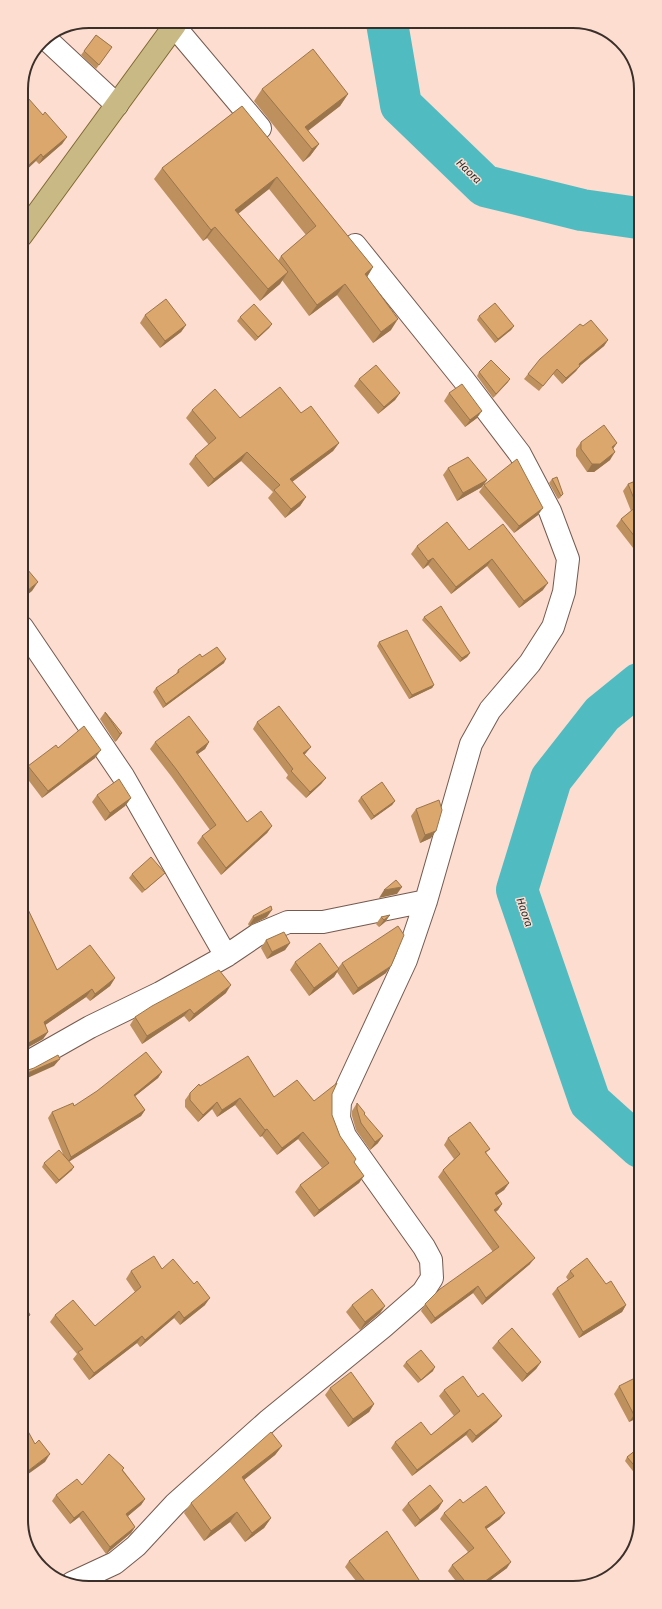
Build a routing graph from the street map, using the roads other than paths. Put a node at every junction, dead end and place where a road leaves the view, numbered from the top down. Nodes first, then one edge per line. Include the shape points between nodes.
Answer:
1 (173, 28) edge
2 (177, 28) edge
3 (50, 42) edge
4 (117, 105) junction
5 (273, 145) edge
6 (28, 228) edge
7 (343, 231) edge
8 (28, 636) edge
9 (426, 901) junction
10 (226, 956) junction
11 (28, 1062) edge
12 (79, 1580) edge

1 - 4 main road
2 - 5 street
3 - 4 street
4 - 6 main road
7 - 9 street via 520,454 550,511 568,559 564,592 553,627 530,663 490,710 471,744
8 - 10 street via 123,776
9 - 10 street via 323,922 288,922 257,935
9 - 12 street via 406,960 340,1102 339,1118 345,1136 424,1247 431,1260 432,1278 423,1292 269,1420 175,1504 136,1546 115,1564
10 - 11 street

